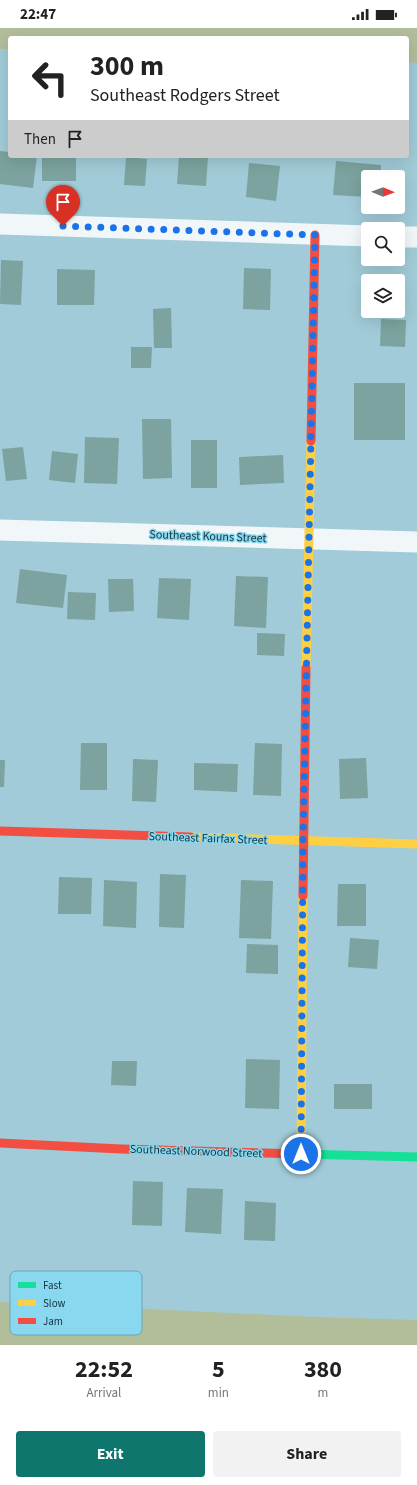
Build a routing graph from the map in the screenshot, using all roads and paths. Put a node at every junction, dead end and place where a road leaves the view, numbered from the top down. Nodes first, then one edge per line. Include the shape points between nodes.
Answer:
1 (0, 224) edge
2 (315, 235) junction
3 (361, 236) edge
4 (405, 237) edge
5 (417, 237) edge
6 (0, 530) edge
7 (309, 539) junction
8 (417, 542) edge
9 (0, 831) edge
10 (303, 841) junction
11 (417, 844) edge
12 (0, 1143) edge
13 (301, 1154) junction
14 (417, 1157) edge

1 - 2 street
2 - 3 street
2 - 7 street
4 - 5 street
6 - 7 street, Southeast Kouns Street
7 - 8 street, Southeast Kouns Street
7 - 10 street
9 - 10 street, Southeast Fairfax Street
10 - 11 street, Southeast Fairfax Street
10 - 13 street
12 - 13 street, Southeast Norwood Street
13 - 14 street, Southeast Norwood Street

